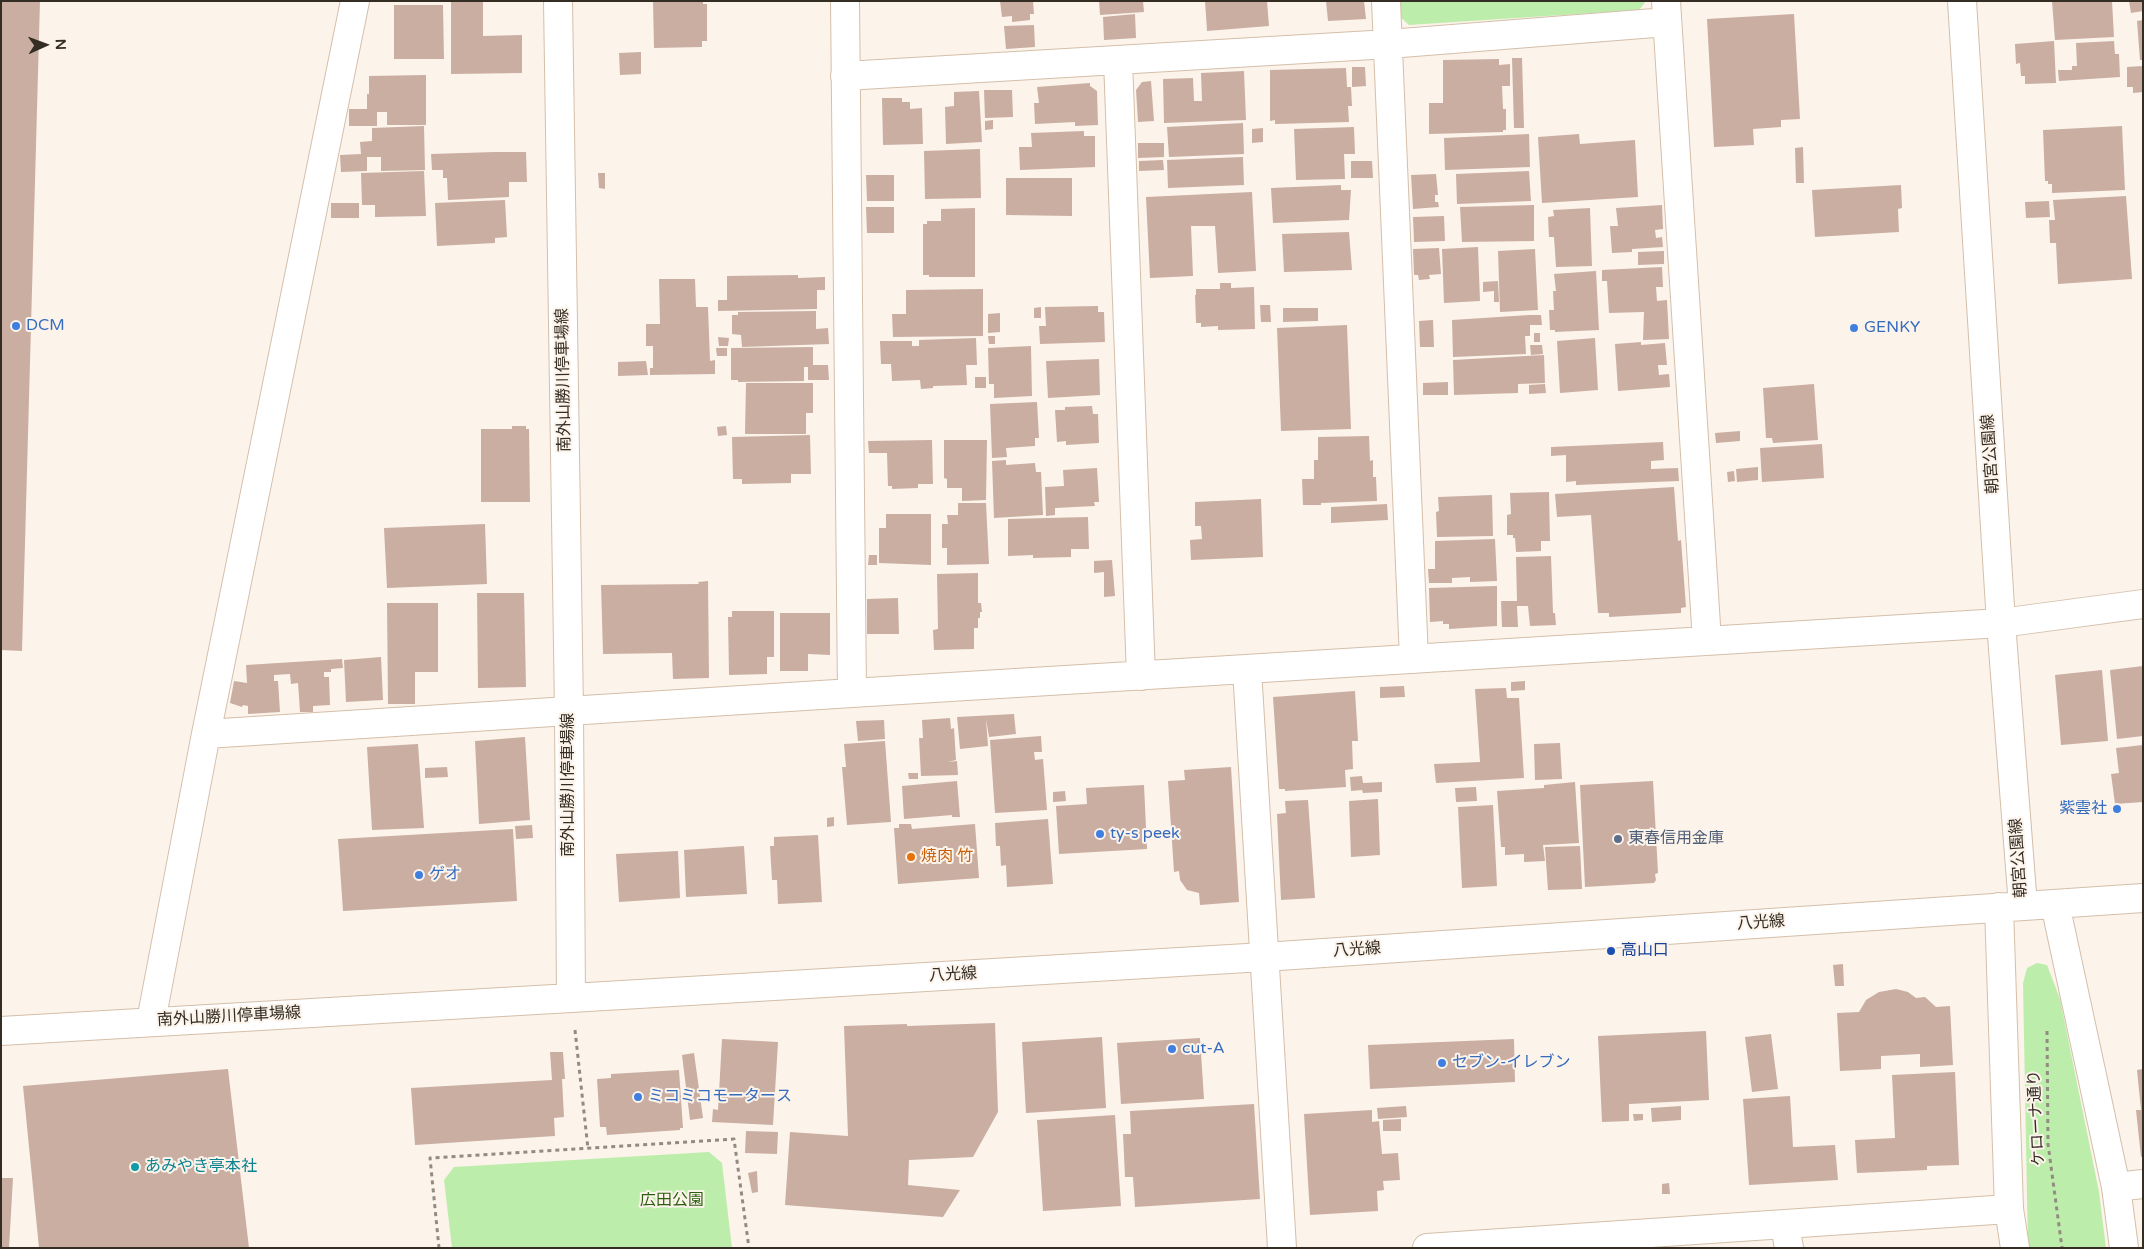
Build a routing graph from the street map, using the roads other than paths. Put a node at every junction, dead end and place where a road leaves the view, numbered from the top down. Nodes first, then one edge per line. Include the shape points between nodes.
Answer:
1 (355, 1) edge
2 (558, 1) edge
3 (845, 1) edge
4 (1386, 1) edge
5 (1962, 1) edge
6 (1666, 11) edge
7 (1388, 44) junction
8 (1118, 60) junction
9 (845, 76) junction
10 (2143, 604) edge
11 (2001, 623) junction
12 (1707, 641) junction
13 (1414, 659) junction
14 (1247, 669) junction
15 (1140, 676) junction
16 (852, 693) junction
17 (569, 711) junction
18 (206, 734) junction
19 (2143, 898) edge
20 (2055, 904) junction
21 (2011, 906) junction
22 (1264, 957) junction
23 (571, 998) junction
24 (151, 1021) junction
25 (1, 1031) edge
26 (2143, 1184) edge
27 (2116, 1187) junction
28 (2009, 1209) junction
29 (1787, 1236) edge
30 (1536, 1244) edge
31 (1282, 1248) edge
32 (1427, 1248) edge
33 (2015, 1248) edge
34 (2124, 1248) edge

1 - 18 street
2 - 17 street, 南外山勝川停車場線
3 - 9 street
4 - 7 street
5 - 11 street, 朝宮公園線
6 - 7 street
6 - 12 street
7 - 8 street
7 - 13 street
8 - 9 street
8 - 15 street
9 - 16 street
10 - 11 street
11 - 12 street
11 - 21 street, 朝宮公園線
12 - 13 street
13 - 14 street
14 - 15 street
14 - 22 street
15 - 16 street
16 - 17 street
17 - 18 street
17 - 23 street, 南外山勝川停車場線
18 - 24 street
19 - 20 street, 八光線
20 - 21 street, 八光線
20 - 27 street
21 - 22 street, 八光線
21 - 28 street, 朝宮公園線
22 - 23 street, 八光線
22 - 31 street
23 - 24 street, 南外山勝川停車場線
24 - 25 street, 南外山勝川停車場線
26 - 27 street
27 - 34 street
28 - 29 street
28 - 33 street, 朝宮公園線
29 - 30 street
30 - 32 street

